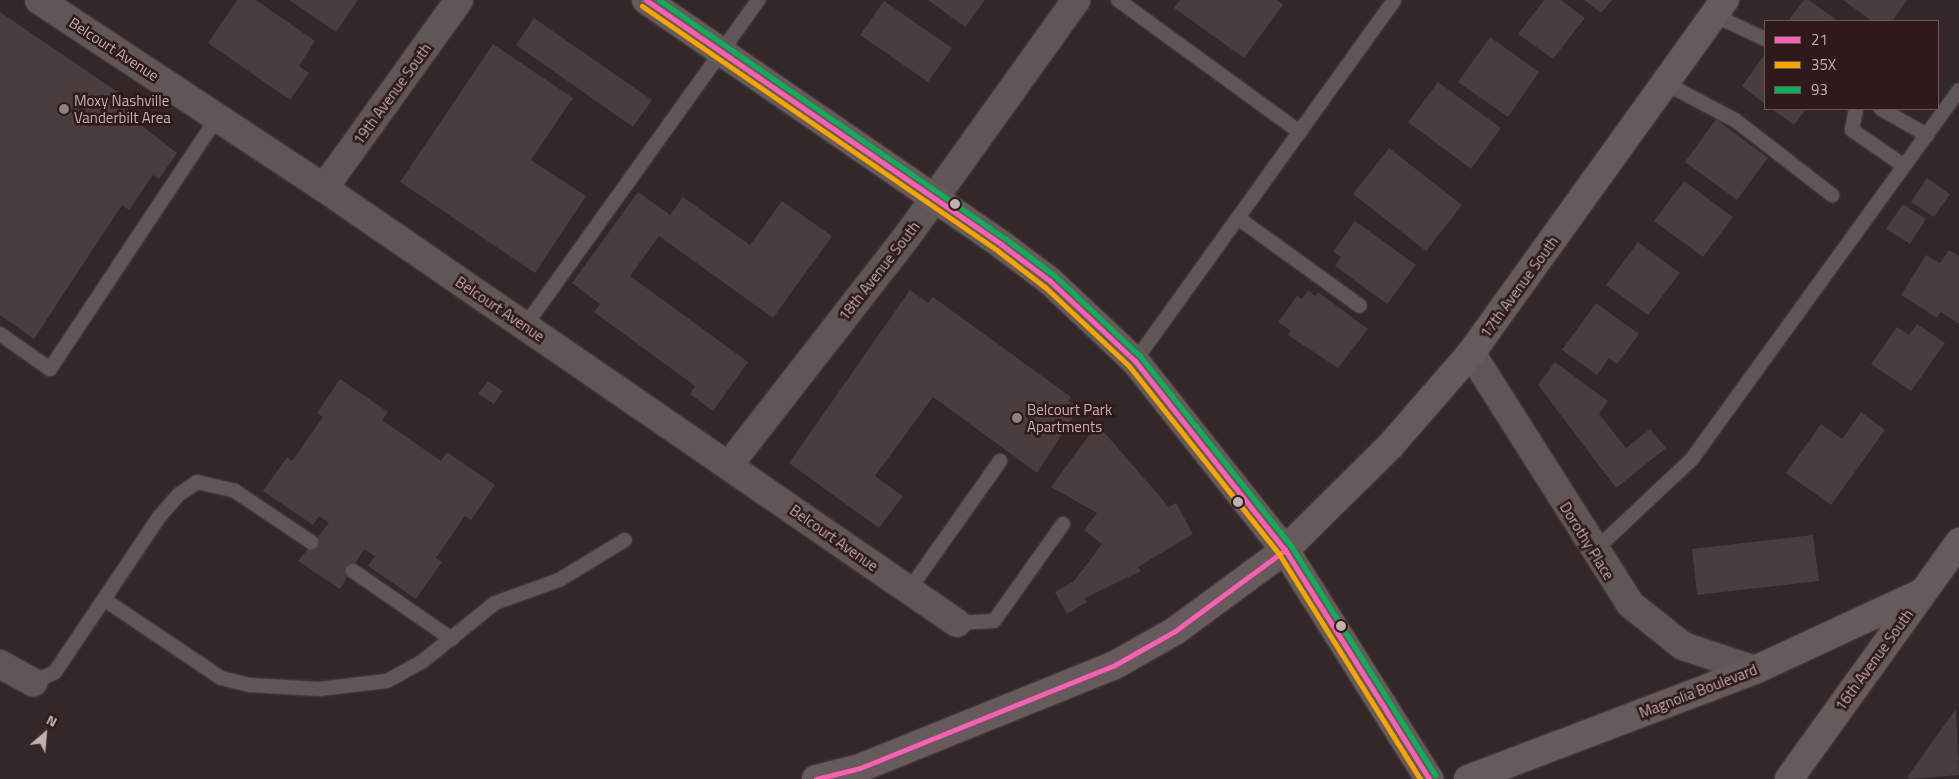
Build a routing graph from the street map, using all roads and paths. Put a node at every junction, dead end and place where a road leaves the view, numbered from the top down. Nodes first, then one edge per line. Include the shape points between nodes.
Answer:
1 (39, 0) edge
2 (459, 0) edge
3 (646, 0) edge
4 (758, 0) edge
5 (1076, 0) edge
6 (1118, 0) edge
7 (1394, 0) edge
8 (1719, 7) edge
9 (1764, 39) edge
10 (722, 51) junction
11 (1665, 83) junction
12 (1959, 90) edge
13 (1856, 110) edge
14 (1883, 110) edge
15 (217, 118) junction
16 (1300, 132) junction
17 (1927, 135) junction
18 (1904, 166) junction
19 (324, 188) junction
20 (1832, 195) dead end
21 (936, 197) junction
22 (1238, 218) junction
23 (1360, 306) dead end
24 (525, 326) junction
25 (0, 334) edge
26 (1471, 353) junction
27 (1135, 361) junction
28 (1000, 461) dead end
29 (729, 465) junction
30 (1063, 524) dead end
31 (624, 540) dead end
32 (310, 542) dead end
33 (1959, 542) edge
34 (1285, 550) junction
35 (1593, 552) junction
36 (353, 571) dead end
37 (909, 590) junction
38 (1923, 592) junction
39 (105, 600) junction
40 (957, 623) joint
41 (452, 639) junction
42 (0, 664) edge
43 (1755, 670) junction
44 (33, 682) joint
45 (816, 779) edge
46 (1428, 779) edge
47 (1468, 779) edge
48 (1789, 779) edge

1 - 15 street, Belcourt Avenue
2 - 19 street, 19th Avenue South
3 - 10 main road
4 - 10 lane
5 - 21 street, 18th Avenue South
6 - 16 lane
7 - 16 lane
8 - 9 lane
8 - 11 main road, 17th Avenue South
10 - 21 main road
10 - 24 lane
11 - 20 lane via 1735,120
11 - 26 main road, 17th Avenue South
12 - 17 lane
13 - 18 lane via 1852,130
14 - 17 lane
15 - 19 street, Belcourt Avenue
15 - 25 lane via 50,369
16 - 22 lane
17 - 18 lane
18 - 35 lane via 1692,459
19 - 24 street, Belcourt Avenue
21 - 27 main road via 1050,281
21 - 29 street, 18th Avenue South
22 - 23 lane
22 - 27 lane
24 - 29 street, Belcourt Avenue
26 - 34 main road, 17th Avenue South via 1392,445
26 - 35 street, Dorothy Place
27 - 34 main road
28 - 37 lane
29 - 37 street, Belcourt Avenue
30 - 40 lane via 994,621
31 - 41 lane via 559,580 495,602
32 - 39 lane via 236,491 197,482 178,495 160,516
33 - 38 main road, 16th Avenue South
34 - 45 main road via 1176,632 1113,666 860,768
34 - 46 main road
35 - 43 street, Dorothy Place via 1625,599 1662,633 1705,656
36 - 41 lane
37 - 40 street, Belcourt Avenue
38 - 43 main road, Magnolia Boulevard
38 - 48 main road, 16th Avenue South
39 - 41 lane via 213,674 250,685 319,689 387,680
39 - 44 lane via 55,672
42 - 44 street
43 - 47 main road, Magnolia Boulevard

